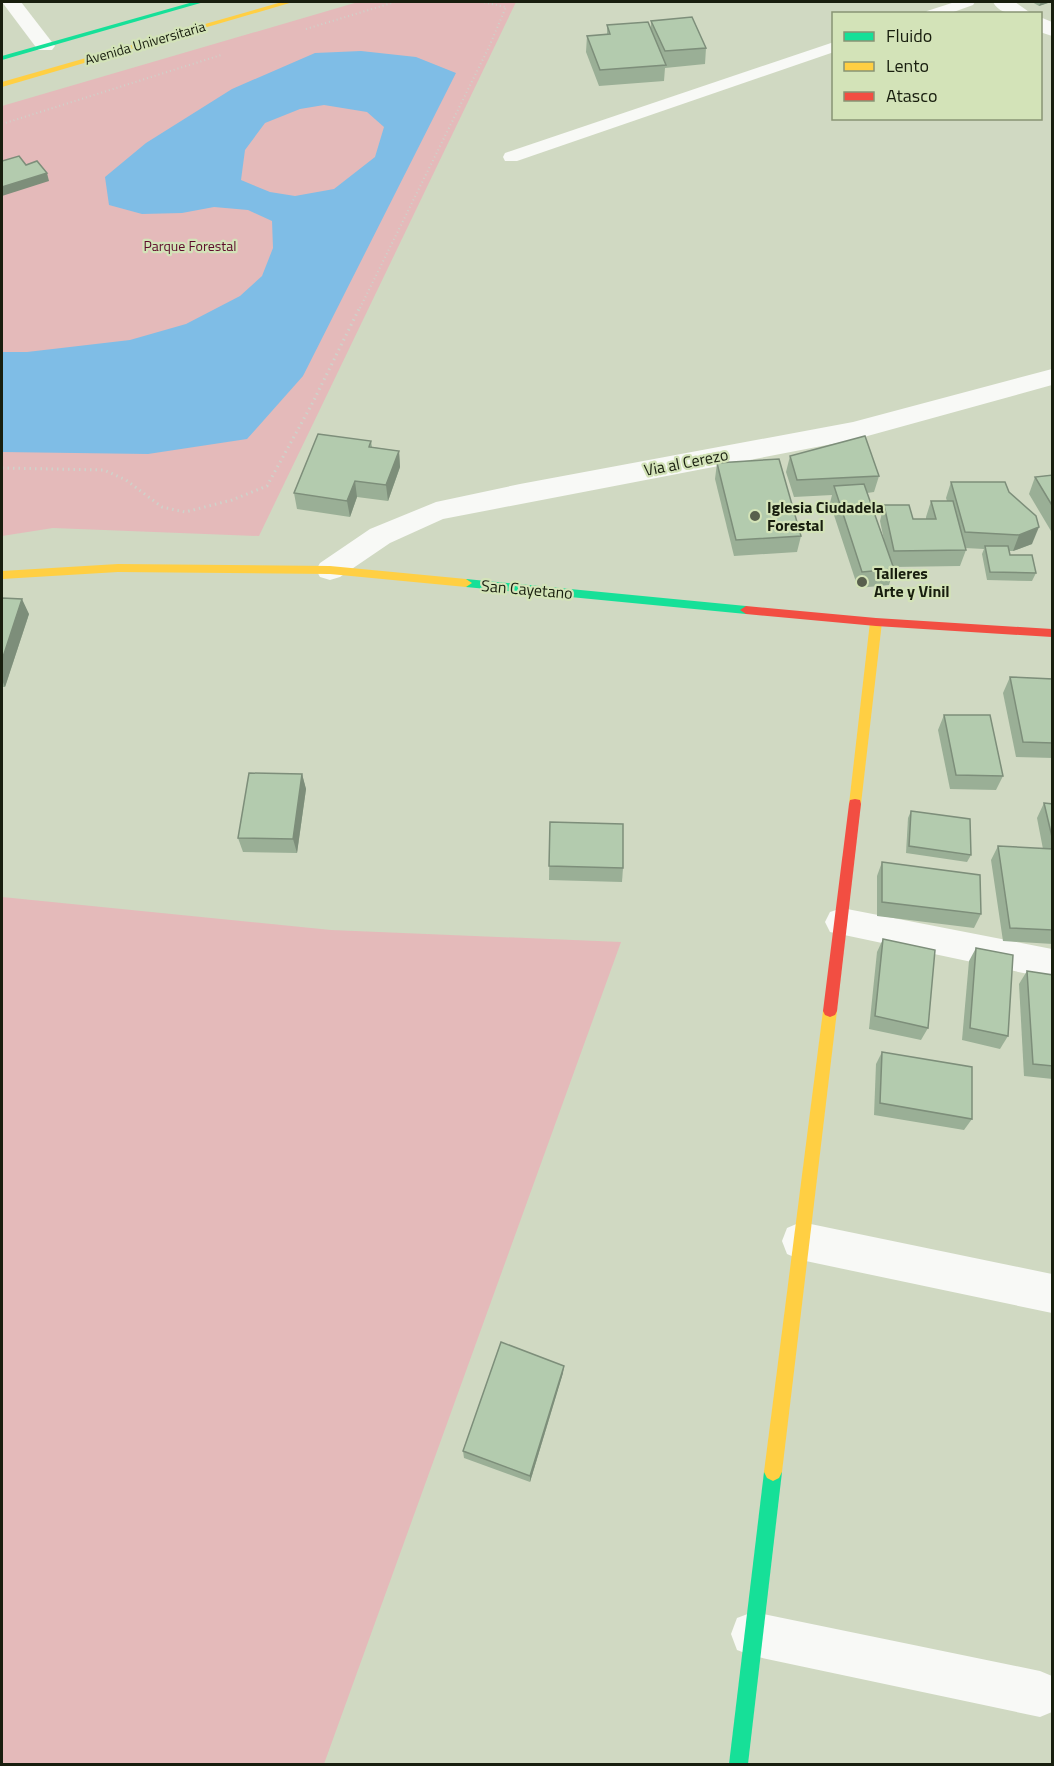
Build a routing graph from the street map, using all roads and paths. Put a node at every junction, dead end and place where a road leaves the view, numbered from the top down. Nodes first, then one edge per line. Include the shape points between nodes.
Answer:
1 (11, 2) edge
2 (200, 2) edge
3 (289, 2) edge
4 (395, 2) edge
5 (482, 2) edge
6 (968, 2) edge
7 (1002, 2) edge
8 (938, 12) edge
9 (1020, 12) edge
10 (305, 29) dead end
11 (45, 46) junction
12 (832, 48) edge
13 (226, 54) dead end
14 (2, 58) edge
15 (2, 85) edge
16 (2, 124) edge
17 (512, 157) dead end
18 (1053, 377) edge
19 (2, 468) edge
20 (330, 570) junction
21 (2, 575) edge
22 (876, 622) junction
23 (1053, 633) edge
24 (842, 922) junction
25 (1053, 964) edge
26 (801, 1241) junction
27 (1053, 1294) edge
28 (753, 1635) junction
29 (1040, 1694) dead end
30 (738, 1764) edge

1 - 11 street
2 - 11 main road, Avenida Universitaria
3 - 15 main road, Avenida Universitaria
4 - 10 path
5 - 19 path via 506,7 318,391 267,486 185,513 162,507 126,480 104,470
6 - 8 lane
7 - 9 street
11 - 14 main road, Avenida Universitaria
12 - 17 lane
13 - 16 path
18 - 20 street, Via al Cerezo via 853,431 436,512 380,536
20 - 21 main road, San Cayetano via 118,568
20 - 22 main road, San Cayetano
22 - 23 main road, San Cayetano
22 - 24 main road
24 - 25 street
24 - 26 main road
26 - 27 street
26 - 28 main road
28 - 29 street
28 - 30 main road

